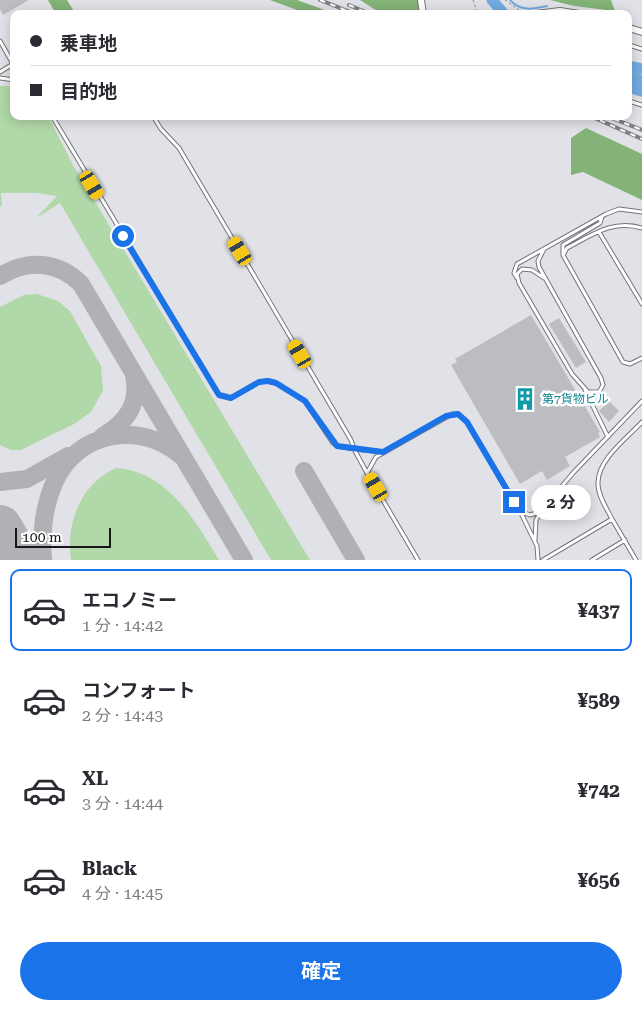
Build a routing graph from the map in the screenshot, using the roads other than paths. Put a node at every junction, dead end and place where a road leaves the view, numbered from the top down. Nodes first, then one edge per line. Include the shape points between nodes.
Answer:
1 (0, 41) edge
2 (10, 59) edge
3 (54, 120) edge
4 (155, 120) edge
5 (642, 212) edge
6 (602, 216) junction
7 (642, 228) edge
8 (599, 232) junction
9 (544, 249) junction
10 (563, 255) junction
11 (544, 278) junction
12 (517, 279) junction
13 (642, 304) edge
14 (642, 358) edge
15 (584, 389) junction
16 (642, 401) edge
17 (642, 422) edge
18 (608, 438) junction
19 (354, 449) junction
20 (383, 452) junction
21 (367, 472) junction
22 (542, 510) junction
23 (520, 511) junction
24 (612, 520) junction
25 (624, 540) junction
26 (537, 546) junction
27 (418, 560) edge
28 (538, 560) edge
29 (543, 560) edge
30 (592, 560) edge
31 (636, 560) edge

1 - 2 lane
3 - 19 lane via 219,395 231,398 259,382 276,383 305,401 333,443
4 - 19 lane via 179,148
5 - 6 lane via 619,209
6 - 9 lane
6 - 10 lane via 600,223 563,245
7 - 8 lane via 619,224
8 - 10 lane via 567,248
8 - 13 lane
9 - 11 lane via 538,261
9 - 12 lane via 517,264 514,273
10 - 14 lane via 622,362 630,364
11 - 12 lane via 527,269 519,271
11 - 15 lane via 602,382 599,392
12 - 15 lane
15 - 18 lane
16 - 18 lane
17 - 24 lane via 600,471 598,488
18 - 22 lane
19 - 20 lane
19 - 21 lane
20 - 21 lane
20 - 23 lane via 446,416 458,414 467,422
21 - 27 lane
22 - 23 lane via 530,515
22 - 26 lane via 534,528
23 - 26 lane
24 - 25 lane
24 - 29 lane
25 - 30 lane
25 - 31 lane
26 - 28 lane

